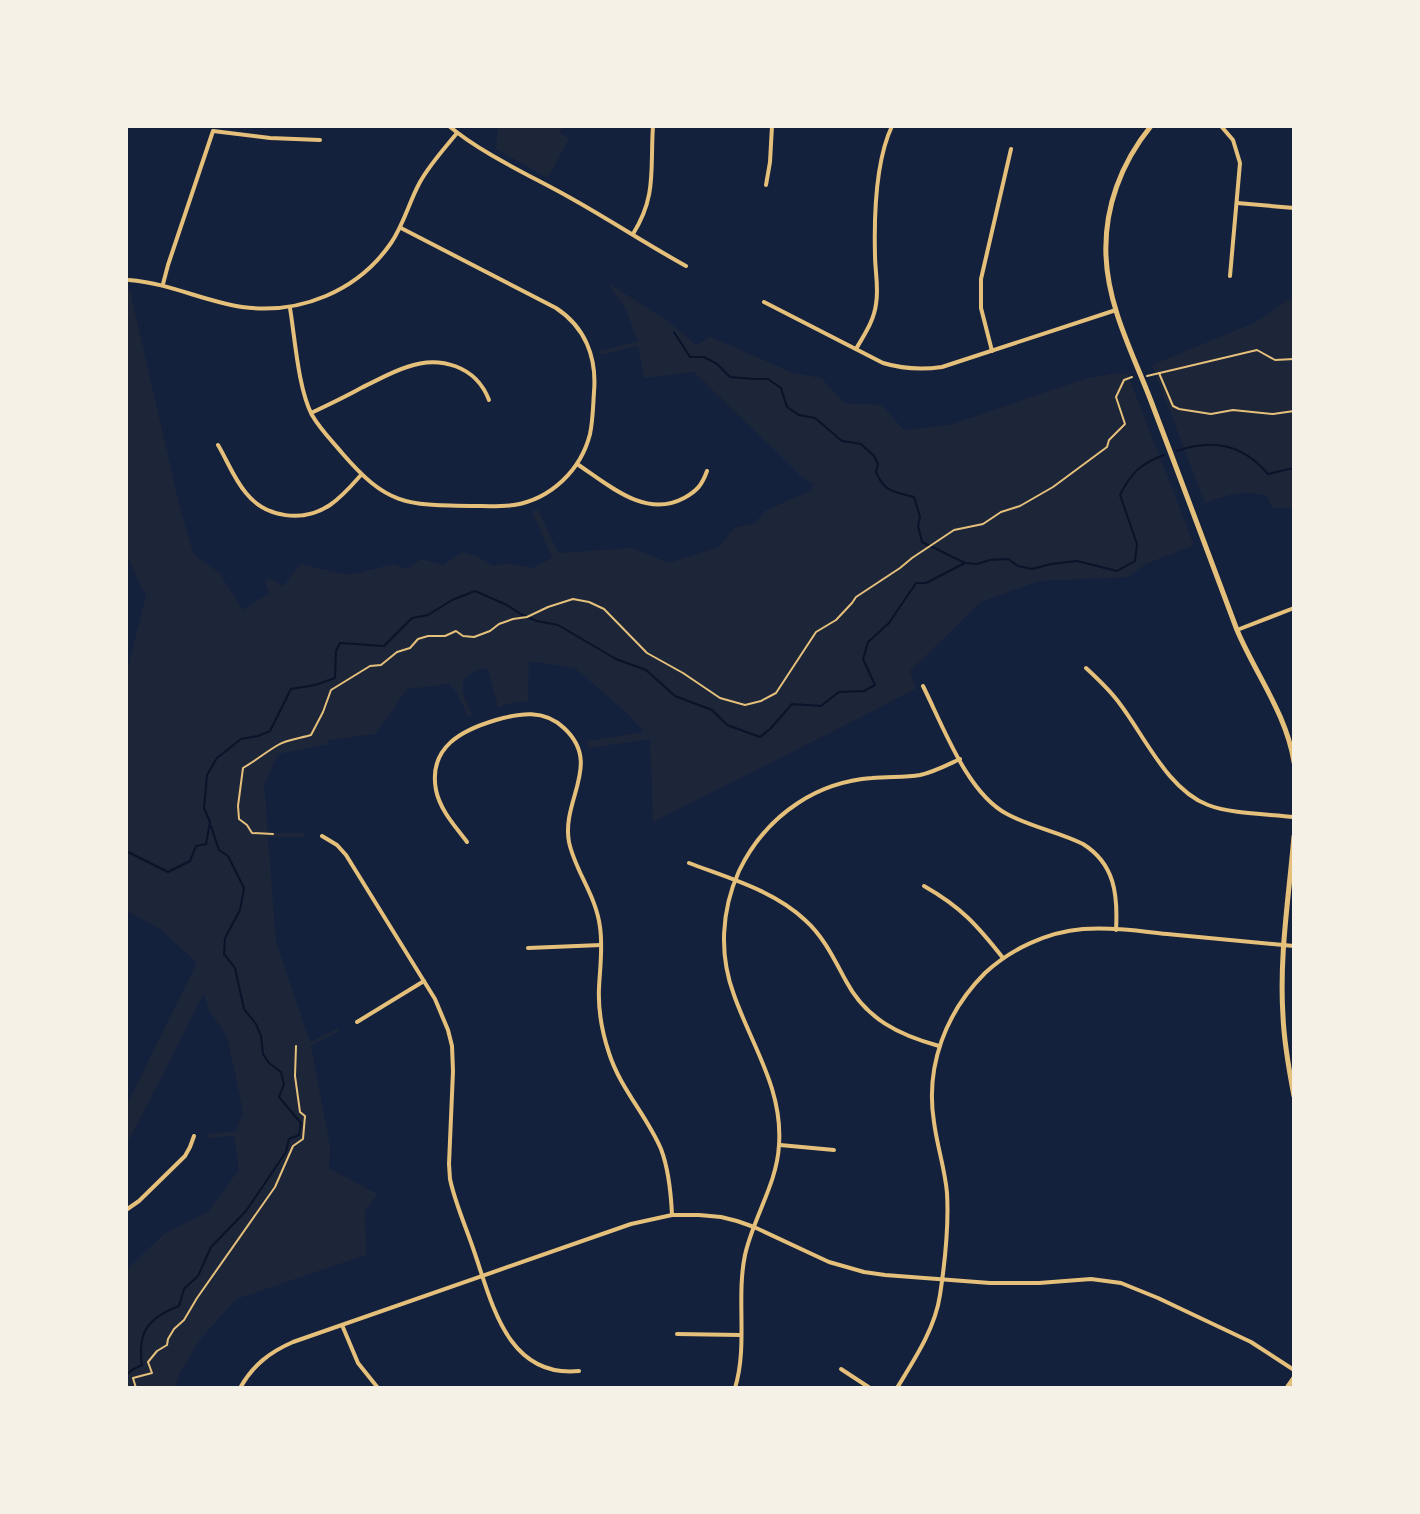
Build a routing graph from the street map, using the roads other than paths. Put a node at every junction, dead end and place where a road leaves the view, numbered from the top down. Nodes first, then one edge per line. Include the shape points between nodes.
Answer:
1 (449, 126) edge
2 (653, 126) edge
3 (772, 126) edge
4 (892, 126) edge
5 (1151, 126) edge
6 (1221, 126) edge
7 (213, 129) edge
8 (457, 133) junction
9 (320, 140) dead end
10 (1011, 149) dead end
11 (766, 185) dead end
12 (1237, 203) junction
13 (1294, 208) edge
14 (401, 228) junction
15 (633, 234) junction
16 (686, 266) dead end
17 (1230, 276) dead end
18 (129, 280) dead end
19 (163, 284) junction
20 (764, 302) dead end
21 (290, 308) junction
22 (1116, 310) junction
23 (856, 349) junction
24 (992, 351) junction
25 (489, 400) dead end
26 (311, 413) junction
27 (218, 445) dead end
28 (577, 464) junction
29 (707, 471) dead end
30 (361, 475) junction
31 (1294, 608) edge
32 (1237, 630) junction
33 (1086, 668) dead end
34 (923, 686) dead end
35 (960, 759) junction
36 (1294, 762) edge
37 (1294, 817) edge
38 (322, 836) dead end
39 (1294, 836) edge
40 (467, 842) dead end
41 (689, 863) dead end
42 (735, 881) junction
43 (924, 886) dead end
44 (1116, 930) junction
45 (601, 945) junction
46 (1284, 945) junction
47 (1294, 946) edge
48 (528, 948) dead end
49 (1003, 958) junction
50 (424, 981) junction
51 (357, 1022) dead end
52 (939, 1046) junction
53 (1294, 1096) edge
54 (194, 1136) dead end
55 (780, 1145) junction
56 (834, 1150) dead end
57 (126, 1210) edge
58 (672, 1215) junction
59 (754, 1227) junction
60 (483, 1276) junction
61 (942, 1280) junction
62 (342, 1325) junction
63 (677, 1334) dead end
64 (740, 1335) junction
65 (841, 1369) dead end
66 (1294, 1370) edge
67 (579, 1371) dead end
68 (1294, 1378) edge
69 (240, 1388) edge
70 (378, 1388) edge
71 (735, 1388) edge
72 (870, 1388) edge
73 (897, 1388) edge
74 (1287, 1388) edge

1 - 8 street
2 - 15 street via 651,194
3 - 11 street
4 - 23 street via 879,175 877,302
5 - 22 street via 1123,169 1110,209 1106,256
6 - 12 street via 1233,140 1240,163
7 - 9 street
7 - 19 street
8 - 14 street via 421,180
8 - 15 street
10 - 24 street via 981,279 981,308
12 - 13 street
12 - 17 street
14 - 21 street via 355,280
14 - 28 street via 556,308 579,328 595,379 591,430
15 - 16 street
18 - 19 street
19 - 21 street via 240,306
20 - 23 street
21 - 26 street
22 - 24 street
22 - 32 street
23 - 24 street via 889,365 917,370
25 - 26 street via 479,381 465,370 423,363
26 - 30 street
27 - 30 street via 251,498 284,515 321,510
28 - 29 street via 626,496 653,505 677,502 692,493
28 - 30 street via 544,495 504,506 413,503 387,494
31 - 32 street
32 - 36 street via 1278,710
33 - 37 street via 1118,700 1189,795 1220,809
34 - 35 street
35 - 42 street via 928,773 849,781 809,796 764,832
35 - 44 street via 979,792 996,807 1098,855 1116,889
38 - 50 street via 346,855
39 - 46 street
40 - 45 street via 436,791 436,768 447,745 471,728 521,713 546,716 563,727 578,748 582,767 570,806 568,836 595,906
41 - 42 street
42 - 52 street via 774,898 807,922 855,996 876,1018 902,1034
42 - 55 street via 724,925 725,966 772,1085
43 - 49 street via 969,916
44 - 46 street
44 - 49 street via 1057,934
45 - 48 street
45 - 58 street via 604,1040 662,1151
46 - 47 street
46 - 53 street via 1283,1014
49 - 52 street via 965,996
50 - 51 street
50 - 60 street via 452,1046 450,1179
52 - 61 street via 932,1098 947,1195
54 - 57 street via 185,1156
55 - 56 street
55 - 59 street
58 - 59 street via 721,1217
58 - 60 street via 631,1224
59 - 61 street via 846,1267
59 - 64 street via 743,1267
60 - 62 street
60 - 67 street via 501,1326 518,1350 538,1364
61 - 66 street via 1121,1283 1251,1342
61 - 73 street via 929,1330
62 - 69 street via 278,1348
62 - 70 street via 358,1363
63 - 64 street
64 - 71 street
65 - 72 street
68 - 74 street

